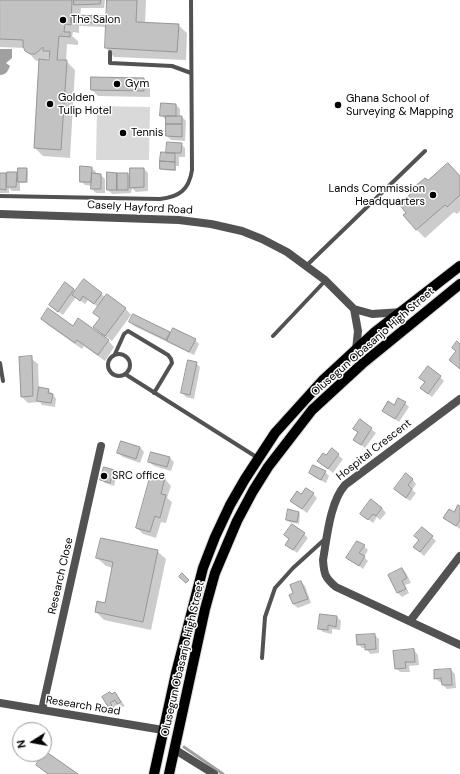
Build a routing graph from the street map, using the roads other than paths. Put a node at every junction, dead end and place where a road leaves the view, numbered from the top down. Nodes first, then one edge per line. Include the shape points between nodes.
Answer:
1 (190, 0) edge
2 (110, 52) dead end
3 (190, 73) junction
4 (425, 151) dead end
5 (0, 196) edge
6 (0, 214) edge
7 (306, 266) junction
8 (460, 266) edge
9 (325, 280) junction
10 (460, 284) edge
11 (354, 309) junction
12 (402, 312) junction
13 (273, 336) dead end
14 (356, 350) junction
15 (115, 354) junction
16 (0, 363) edge
17 (125, 374) junction
18 (3, 381) dead end
19 (154, 393) junction
20 (460, 399) edge
21 (101, 446) dead end
22 (259, 458) junction
23 (327, 537) junction
24 (460, 556) edge
25 (410, 621) junction
26 (460, 645) edge
27 (262, 658) dead end
28 (0, 703) edge
29 (42, 710) junction
30 (163, 730) junction
31 (174, 749) junction
32 (154, 774) edge
33 (169, 774) edge
34 (214, 774) edge

1 - 3 lane
2 - 3 lane via 110,63 172,66
3 - 5 lane via 192,170 184,191 170,198 160,199
4 - 7 lane
6 - 7 street, Casely Hayford Road via 179,220 211,224 242,231 262,239
7 - 9 street, Casely Hayford Road
8 - 12 main road, Olusegun Obasanjo High Street
9 - 11 street, Casely Hayford Road
9 - 13 lane
10 - 31 main road, Olusegun Obasanjo High Street via 362,364 312,410 268,467 253,491 215,573
11 - 12 street, Olusegun Obasanjo High Street via 372,314
11 - 14 street via 358,331
12 - 14 main road, Olusegun Obasanjo High Street
14 - 22 main road, Olusegun Obasanjo High Street via 322,381 275,433
15 - 17 lane via 123,355 129,361 129,369
15 - 17 lane via 108,363 110,370 115,375
15 - 19 lane via 124,334 128,331 168,355 172,363
16 - 18 lane
17 - 19 lane
19 - 22 lane
20 - 23 street, Hospital Crescent via 345,485 335,502
21 - 29 street, Research Close
22 - 30 main road, Olusegun Obasanjo High Street via 230,505 203,568
23 - 25 street, Hospital Crescent via 323,560 327,579 336,587
23 - 27 lane via 292,568 275,588 265,617
24 - 25 street
25 - 26 street, Hospital Crescent
28 - 29 street, Research Road
29 - 30 street, Research Road
30 - 32 main road, Olusegun Obasanjo High Street
31 - 33 main road, Olusegun Obasanjo High Street
31 - 34 street

